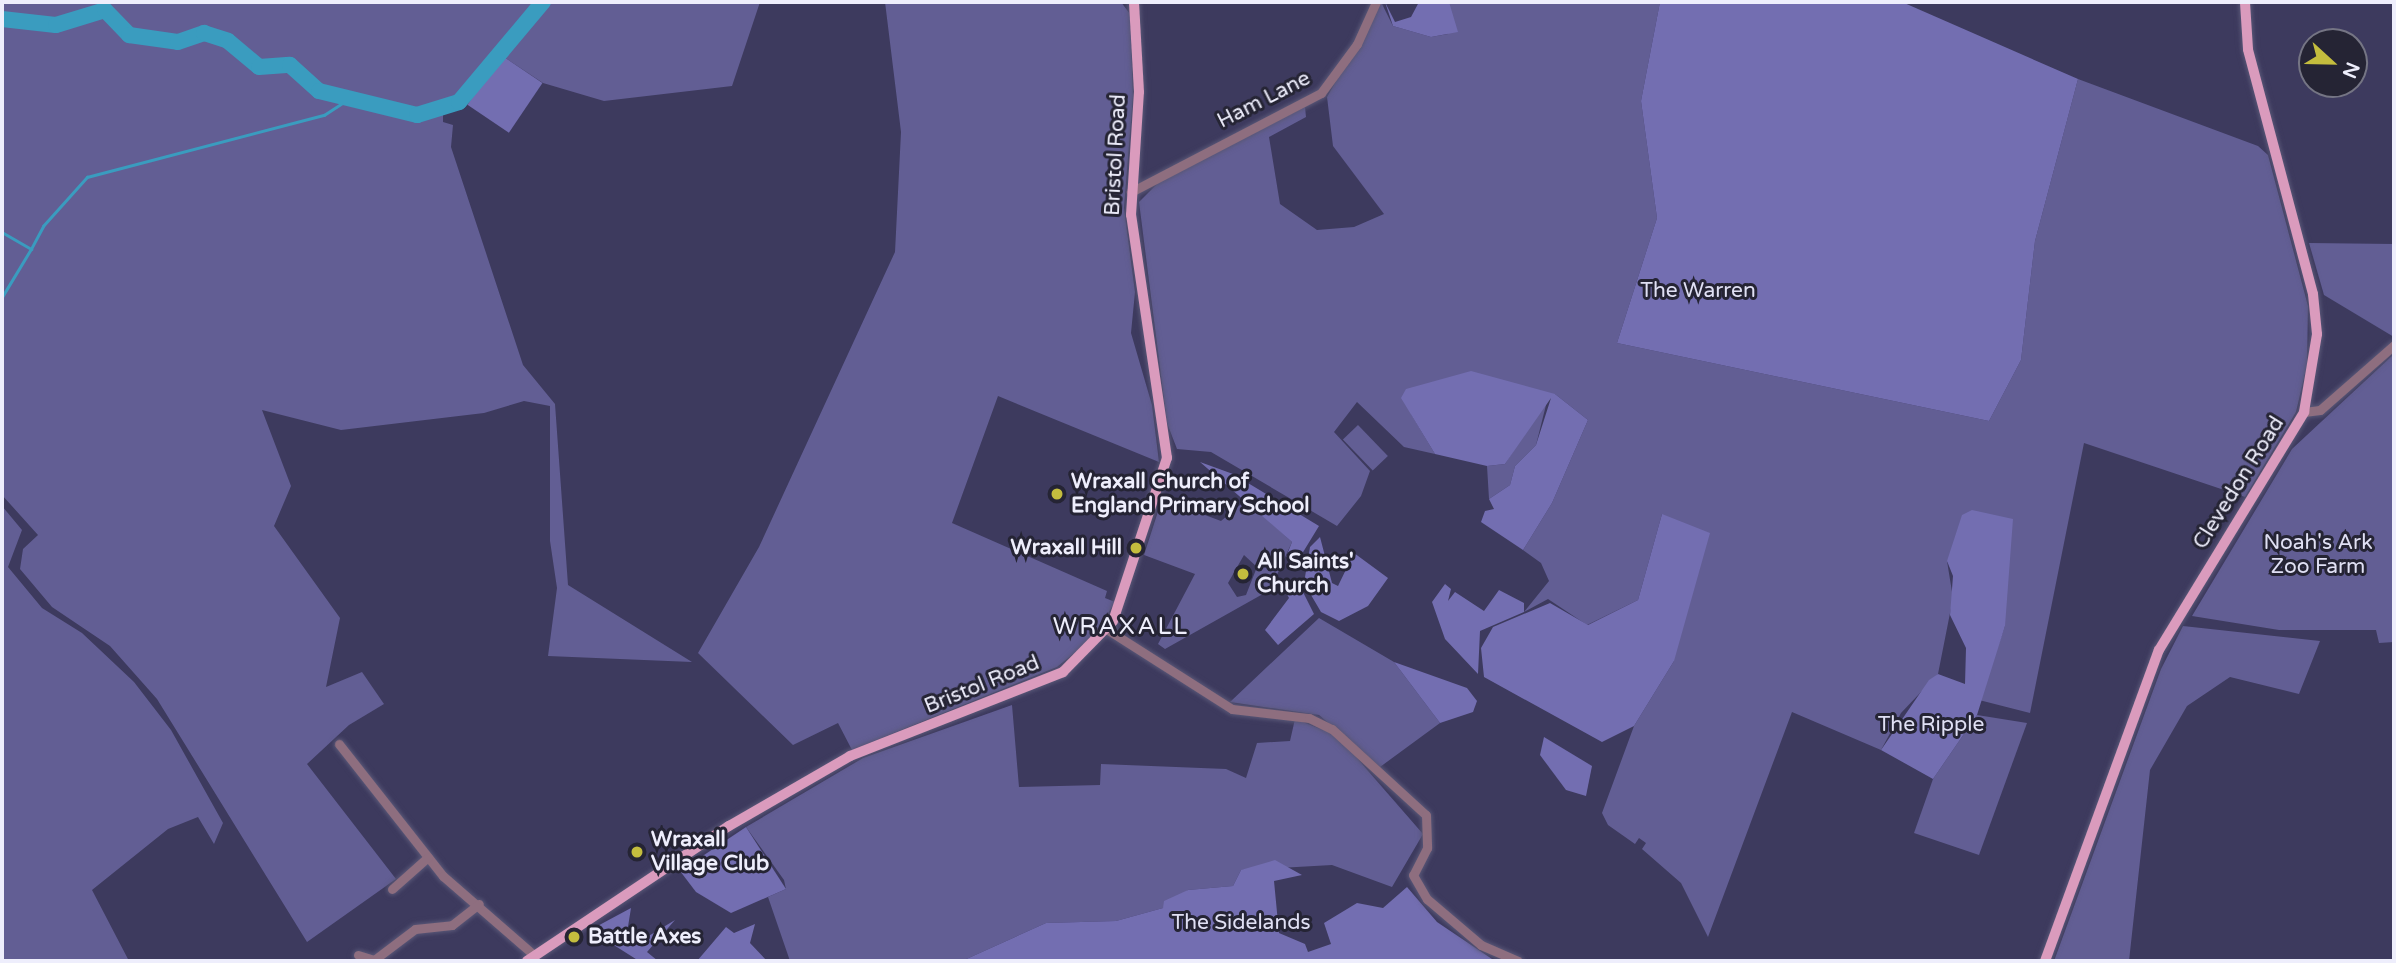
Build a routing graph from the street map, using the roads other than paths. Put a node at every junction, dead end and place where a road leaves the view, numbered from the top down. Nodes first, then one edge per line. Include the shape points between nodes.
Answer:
1 (1134, 2) edge
2 (1376, 2) edge
3 (2245, 2) edge
4 (1131, 192) junction
5 (2394, 345) edge
6 (2304, 412) junction
7 (1108, 630) junction
8 (339, 744) dead end
9 (428, 857) junction
10 (396, 888) dead end
11 (479, 904) junction
12 (358, 955) dead end
13 (531, 958) edge
14 (1518, 961) edge
15 (2045, 961) edge

1 - 4 main road, Bristol Road via 1139,92
2 - 4 street, Ham Lane via 1352,53 1308,102
3 - 6 main road, Clevedon Road via 2248,49 2313,294 2317,334
4 - 7 main road, Bristol Road via 1137,276 1167,461 1130,581
5 - 6 street via 2320,410
6 - 15 main road, Clevedon Road via 2159,650
7 - 13 main road, Bristol Road via 1053,678 850,756 729,826
7 - 14 street via 1232,709 1309,718 1332,729 1426,816 1427,848 1413,875 1427,899 1481,945
8 - 9 street via 355,774
9 - 10 street
9 - 11 street
11 - 12 street via 452,925 415,929 384,948 374,960
11 - 13 street

